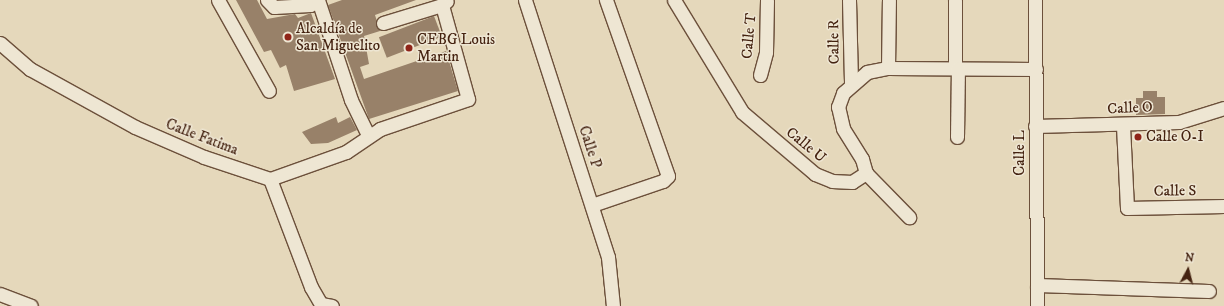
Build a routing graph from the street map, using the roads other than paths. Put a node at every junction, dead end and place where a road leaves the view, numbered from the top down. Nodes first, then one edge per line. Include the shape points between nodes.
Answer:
1 (218, 0) edge
2 (268, 0) edge
3 (317, 0) edge
4 (525, 0) edge
5 (606, 0) edge
6 (674, 0) edge
7 (767, 0) edge
8 (849, 0) edge
9 (889, 0) edge
10 (955, 0) edge
11 (1035, 0) edge
12 (445, 3) edge
13 (383, 23) dead end
14 (0, 43) edge
15 (888, 68) junction
16 (957, 68) junction
17 (1036, 68) junction
18 (760, 75) dead end
19 (850, 84) junction
20 (269, 91) dead end
21 (1224, 108) edge
22 (1035, 126) junction
23 (1123, 126) junction
24 (368, 135) junction
25 (957, 137) dead end
26 (866, 173) junction
27 (270, 179) junction
28 (592, 204) junction
29 (1224, 206) edge
30 (909, 217) dead end
31 (1037, 285) junction
32 (1209, 291) dead end
33 (0, 294) edge
34 (31, 306) edge
35 (332, 306) edge
36 (613, 306) edge
37 (1037, 306) edge

1 - 20 street
2 - 3 street via 274,7 310,5
3 - 24 street via 351,100
4 - 28 street, Calle P
5 - 28 street via 668,176 663,181
6 - 26 street, Calle U via 739,107 779,145 815,174 832,181 852,182
7 - 18 street, Calle T via 766,52
8 - 19 street, Calle R
9 - 15 street
10 - 16 street
11 - 17 street, Calle L
12 - 13 street
12 - 24 street via 468,99
14 - 27 street, Calle Fatima via 30,69 135,127 204,157
15 - 16 street
15 - 19 street via 867,72
16 - 17 street
16 - 25 street
17 - 22 street, Calle L
19 - 26 street via 839,100 839,116 862,159
21 - 23 street, Calle O via 1179,122
22 - 23 street, Calle O
22 - 31 street, Calle L
23 - 29 street, Calle S via 1127,208
24 - 27 street via 346,152
26 - 30 street
27 - 35 street via 311,287 322,304
28 - 36 street, Calle P via 608,257
31 - 32 street
31 - 37 street, Calle L
33 - 34 street

